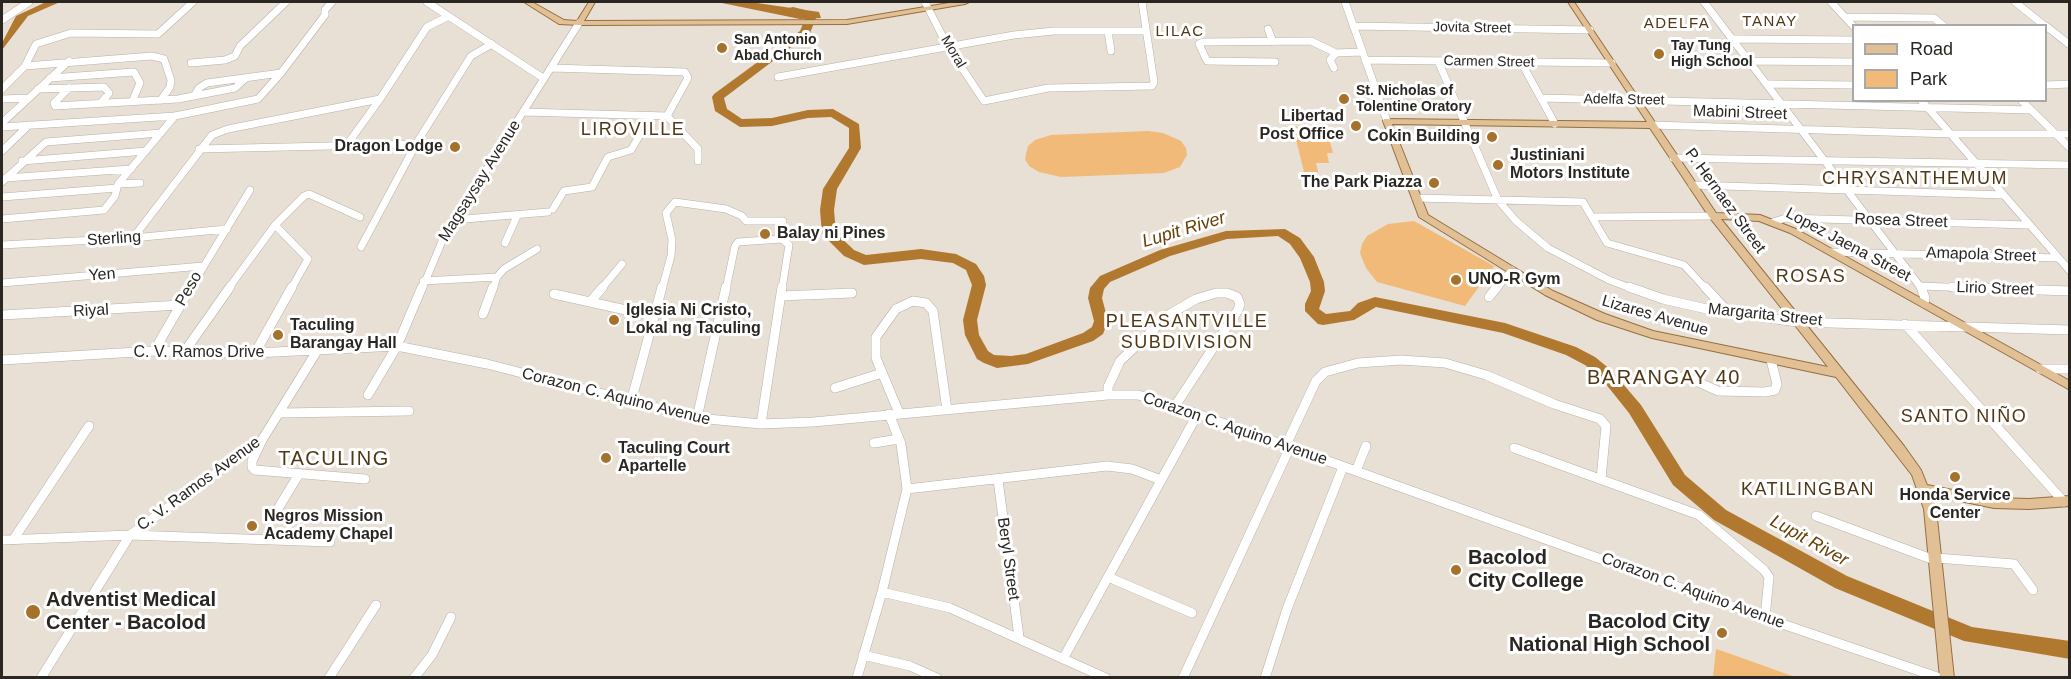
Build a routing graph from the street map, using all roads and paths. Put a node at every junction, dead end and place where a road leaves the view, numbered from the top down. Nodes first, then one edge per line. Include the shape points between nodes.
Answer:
1 (28, 2) edge
2 (193, 2) edge
3 (286, 2) edge
4 (332, 2) edge
5 (337, 2) edge
6 (427, 2) edge
7 (528, 2) edge
8 (592, 2) edge
9 (965, 2) edge
10 (1142, 2) edge
11 (1345, 2) edge
12 (1570, 2) edge
13 (1704, 2) edge
14 (1831, 2) edge
15 (2015, 2) edge
16 (927, 5) edge
17 (325, 15) junction
18 (447, 17) junction
19 (1845, 17) junction
20 (2, 20) edge
21 (1941, 23) edge
22 (579, 24) junction
23 (2042, 24) edge
24 (1852, 25) edge
25 (1353, 26) junction
26 (2047, 28) edge
27 (1268, 29) dead end
28 (1590, 30) junction
29 (1108, 31) junction
30 (1146, 31) junction
31 (2047, 36) edge
32 (2057, 36) junction
33 (1734, 39) junction
34 (1852, 40) edge
35 (1273, 42) junction
36 (492, 44) junction
37 (2070, 45) edge
38 (948, 47) junction
39 (1111, 51) dead end
40 (1362, 52) junction
41 (1336, 53) junction
42 (1365, 60) junction
43 (69, 61) junction
44 (1438, 61) junction
45 (1750, 61) junction
46 (1275, 62) dead end
47 (1521, 62) junction
48 (1852, 62) edge
49 (191, 63) dead end
50 (1612, 63) junction
51 (25, 66) junction
52 (551, 68) junction
53 (1334, 68) dead end
54 (281, 73) junction
55 (778, 77) dead end
56 (50, 78) junction
57 (543, 78) junction
58 (1768, 84) junction
59 (2070, 84) edge
60 (1852, 85) edge
61 (2047, 85) edge
62 (69, 88) junction
63 (2, 89) edge
64 (38, 89) junction
65 (28, 98) junction
66 (1541, 98) junction
67 (2, 99) edge
68 (380, 99) junction
69 (161, 100) junction
70 (1636, 100) junction
71 (101, 102) junction
72 (132, 102) junction
73 (1923, 102) edge
74 (2023, 102) edge
75 (1782, 104) junction
76 (1929, 109) junction
77 (2031, 110) junction
78 (523, 112) junction
79 (175, 116) junction
80 (651, 116) junction
81 (667, 116) junction
82 (1465, 123) junction
83 (1555, 124) junction
84 (2, 125) edge
85 (30, 125) junction
86 (1388, 125) junction
87 (1652, 125) junction
88 (1802, 129) junction
89 (161, 133) junction
90 (1952, 134) junction
91 (2055, 134) junction
92 (2070, 134) edge
93 (416, 144) junction
94 (346, 146) junction
95 (2070, 148) edge
96 (199, 149) junction
97 (2, 151) edge
98 (146, 151) junction
99 (1673, 158) junction
100 (698, 161) dead end
101 (1826, 161) junction
102 (22, 162) junction
103 (1977, 164) junction
104 (2070, 165) edge
105 (130, 169) junction
106 (4, 180) edge
107 (140, 183) dead end
108 (1692, 185) junction
109 (118, 186) junction
110 (1846, 189) junction
111 (250, 190) dead end
112 (2004, 195) junction
113 (2, 197) edge
114 (1416, 198) junction
115 (1498, 200) junction
116 (517, 216) junction
117 (1713, 216) junction
118 (360, 217) dead end
119 (1592, 217) junction
120 (2, 219) edge
121 (453, 220) junction
122 (783, 220) dead end
123 (1870, 220) junction
124 (1773, 222) junction
125 (275, 225) junction
126 (2028, 225) junction
127 (227, 229) junction
128 (133, 238) junction
129 (505, 243) dead end
130 (2, 245) edge
131 (362, 247) dead end
132 (537, 249) dead end
133 (1832, 252) junction
134 (1896, 253) junction
135 (2058, 258) junction
136 (622, 264) dead end
137 (202, 266) junction
138 (1512, 270) junction
139 (2070, 271) edge
140 (497, 277) junction
141 (423, 281) junction
142 (2, 283) edge
143 (1921, 286) junction
144 (2070, 291) edge
145 (852, 293) dead end
146 (554, 294) dead end
147 (781, 296) junction
148 (1489, 297) dead end
149 (590, 302) junction
150 (1924, 303) junction
151 (181, 305) junction
152 (483, 314) dead end
153 (1729, 314) junction
154 (2, 315) edge
155 (653, 316) junction
156 (1797, 322) junction
157 (1905, 324) junction
158 (1963, 326) junction
159 (2070, 330) edge
160 (397, 346) junction
161 (154, 351) junction
162 (185, 351) junction
163 (317, 351) junction
164 (255, 353) junction
165 (2, 360) edge
166 (1771, 360) junction
167 (2040, 369) junction
168 (2070, 369) edge
169 (882, 373) junction
170 (1837, 373) junction
171 (1684, 376) dead end
172 (2070, 386) edge
173 (835, 388) dead end
174 (368, 395) dead end
175 (1108, 395) junction
176 (631, 402) junction
177 (1175, 406) junction
178 (947, 410) junction
179 (409, 411) dead end
180 (280, 413) junction
181 (894, 413) junction
182 (1197, 415) junction
183 (697, 418) junction
184 (761, 424) junction
185 (89, 426) dead end
186 (900, 439) junction
187 (262, 440) junction
188 (874, 443) dead end
189 (1288, 446) junction
190 (1366, 446) dead end
191 (1514, 448) dead end
192 (1344, 467) junction
193 (1356, 471) junction
194 (299, 474) junction
195 (1601, 478) junction
196 (365, 479) dead end
197 (998, 480) junction
198 (1161, 480) junction
199 (907, 489) junction
200 (1924, 489) junction
201 (2067, 501) edge
202 (276, 512) dead end
203 (1815, 516) dead end
204 (130, 535) junction
205 (2, 540) edge
206 (13, 540) junction
207 (330, 542) dead end
208 (1937, 559) junction
209 (1108, 577) junction
210 (2033, 590) dead end
211 (882, 592) junction
212 (376, 605) dead end
213 (1192, 613) dead end
214 (452, 617) dead end
215 (1766, 618) junction
216 (1019, 638) junction
217 (863, 655) junction
218 (1063, 658) junction
219 (41, 678) edge
220 (329, 678) edge
221 (414, 678) edge
222 (857, 678) edge
223 (937, 678) edge
224 (1106, 678) edge
225 (1183, 678) edge
226 (1265, 678) edge
227 (1940, 678) edge
228 (1947, 678) edge

1 - 20 street
2 - 51 street via 158,34 71,33 36,44
3 - 49 street via 240,46 235,56
4 - 17 street
5 - 17 street
6 - 18 street
7 - 22 main road via 562,22
8 - 22 main road
9 - 16 main road
10 - 30 street
11 - 25 street
12 - 28 main road, P. Hernaez Street
13 - 33 street
14 - 19 street
15 - 23 street
16 - 22 main road via 858,21 823,23
16 - 38 street, Moral
17 - 54 street
18 - 36 street
18 - 68 street via 427,27
19 - 21 street via 1929,18
19 - 24 street
22 - 52 street, Magsaysay Avenue
25 - 28 street, Jovita Street
25 - 40 street
26 - 32 street
27 - 35 street
28 - 50 main road, P. Hernaez Street
29 - 30 street
29 - 38 street via 1030,33
29 - 39 street
30 - 38 street, Moral via 1152,86 1048,88 984,101
31 - 32 street
32 - 37 street
33 - 34 street
33 - 45 street
35 - 41 street via 1311,41
35 - 46 street via 1199,44 1207,62
36 - 57 street
36 - 93 street via 471,56
38 - 55 street
40 - 41 street
40 - 42 street
41 - 53 street via 1329,60
42 - 44 street, Carmen Street
42 - 86 street
43 - 51 street
43 - 56 street
43 - 69 street via 161,57 167,63 172,84
44 - 47 street, Carmen Street
44 - 82 street, Margarita Street
45 - 48 street
45 - 58 street
47 - 50 street, Carmen Street
47 - 66 street
50 - 70 main road, P. Hernaez Street
51 - 63 street
52 - 57 street, Magsaysay Avenue
52 - 81 street via 685,72 688,78
54 - 69 street via 246,78 235,88
54 - 79 street via 258,99
56 - 64 street
56 - 72 street via 134,72 140,83
57 - 78 street, Magsaysay Avenue
58 - 60 street
58 - 75 street
59 - 61 street
62 - 64 street
62 - 71 street via 108,89
62 - 71 street via 55,106
64 - 65 street
65 - 67 street
65 - 84 street
66 - 70 street, Adelfa Street
66 - 83 street
68 - 94 street
68 - 96 street via 228,129 212,135
69 - 72 street
70 - 75 street, Adelfa Street
70 - 87 main road, P. Hernaez Street
71 - 72 street
73 - 76 street
74 - 77 street
75 - 76 street, Adelfa Street
75 - 88 street
76 - 77 street, Adelfa Street
76 - 90 street
77 - 91 street
78 - 80 street
78 - 121 street, Magsaysay Avenue
79 - 85 street
79 - 89 street
80 - 81 street
80 - 116 street via 631,150 608,157 592,187 564,191 550,211
81 - 100 street via 698,148
82 - 83 main road, Mabini Street
82 - 86 main road, Mabini Street
82 - 115 street, Margarita Street
83 - 87 main road, Mabini Street
84 - 85 street
85 - 97 street
86 - 114 main road
87 - 88 street, Mabini Street
87 - 99 main road, P. Hernaez Street
88 - 90 street, Mabini Street
88 - 101 street
89 - 98 street
89 - 102 street via 54,140 38,147
90 - 91 street, Mabini Street
90 - 103 street
91 - 92 street, Mabini Street
91 - 95 street
93 - 94 street
93 - 131 street
94 - 96 street
96 - 128 street
98 - 102 street
98 - 105 street
99 - 101 street
99 - 108 main road, P. Hernaez Street
101 - 103 street
101 - 110 street
102 - 106 street
103 - 104 street
103 - 112 street
105 - 106 street
105 - 109 street
107 - 109 street
108 - 110 street
108 - 117 main road, P. Hernaez Street
109 - 113 street
109 - 120 street via 107,208 100,212
110 - 112 street
110 - 123 street
111 - 127 street, Peso
112 - 126 street
114 - 115 street
114 - 138 main road, Lizares Avenue via 1424,217
115 - 119 street via 1583,202
115 - 153 street, Margarita Street via 1530,234 1589,271 1663,299
116 - 121 street
116 - 129 street
117 - 119 street, Lopez Jaena Street
117 - 124 main road, Lopez Jaena Street
117 - 156 main road, P. Hernaez Street
118 - 125 street via 309,194
119 - 153 street via 1607,243 1689,269
121 - 141 street, Magsaysay Avenue
122 - 155 street via 749,221 722,208 680,202 671,205 666,213 671,256
123 - 124 street, Rosea Street via 1786,218
123 - 126 street, Rosea Street
123 - 134 street
124 - 133 main road, Lopez Jaena Street
125 - 162 street
125 - 164 street via 308,260
126 - 135 street
127 - 128 street, Sterling
127 - 137 street, Peso
128 - 130 street, Sterling
132 - 140 street
133 - 134 street, Amapola Street
133 - 150 main road, Lopez Jaena Street
134 - 135 street, Amapola Street
134 - 143 street
135 - 139 street
136 - 149 street
137 - 142 street, Yen
137 - 151 street, Peso
138 - 148 street
138 - 166 main road, Lizares Avenue via 1549,293 1626,326
140 - 141 street
140 - 152 street
141 - 160 street, Magsaysay Avenue
143 - 144 street, Lirio Street
143 - 150 street
145 - 147 street
146 - 149 street
147 - 183 street via 787,241 738,242
147 - 184 street
149 - 155 street
150 - 158 main road, Lopez Jaena Street
151 - 154 street, Riyal
151 - 161 street, Peso
153 - 156 street, Margarita Street
155 - 176 street
156 - 157 street, Margarita Street
156 - 170 main road, P. Hernaez Street
157 - 158 street, Margarita Street
157 - 201 street
158 - 159 street, Margarita Street
158 - 167 main road, Lopez Jaena Street
160 - 163 street, C. V. Ramos Drive
160 - 174 street, Magsaysay Avenue
160 - 176 street, Corazon C. Aquino Avenue via 477,362
161 - 162 street, C. V. Ramos Drive
161 - 165 street, C. V. Ramos Drive
162 - 164 street, C. V. Ramos Drive
163 - 164 street, C. V. Ramos Drive
163 - 180 street, C. V. Ramos Avenue
166 - 170 main road, Lizares Avenue
166 - 171 street via 1777,384 1775,390 1765,392 1718,391
167 - 168 street
167 - 172 main road, Lopez Jaena Street
169 - 173 street
169 - 178 street via 875,351 882,327 904,304 926,303 933,311
169 - 181 street
170 - 200 main road, P. Hernaez Street via 1900,448
175 - 177 street, Corazon C. Aquino Avenue via 1138,395
175 - 177 street via 1120,361 1170,314 1216,293 1237,297 1238,310
175 - 178 street, Corazon C. Aquino Avenue
176 - 183 street, Corazon C. Aquino Avenue
177 - 182 street, Corazon C. Aquino Avenue
178 - 181 street, Corazon C. Aquino Avenue
179 - 180 street
180 - 187 street, C. V. Ramos Avenue
181 - 184 street, Corazon C. Aquino Avenue
181 - 186 street
182 - 189 street, Corazon C. Aquino Avenue
182 - 198 street
183 - 184 street, Corazon C. Aquino Avenue
185 - 206 street
186 - 188 street
186 - 199 street
187 - 194 street via 252,461 255,470
187 - 204 street, C. V. Ramos Avenue
189 - 192 street, Corazon C. Aquino Avenue
189 - 195 street via 1316,381 1325,372 1358,363 1445,363 1600,419 1606,426
189 - 225 street
190 - 193 street
191 - 195 street
192 - 193 street, Corazon C. Aquino Avenue
192 - 226 street via 1287,609
193 - 215 street, Corazon C. Aquino Avenue
194 - 196 street
194 - 202 street
195 - 215 street via 1691,510 1755,561 1769,578
197 - 198 street via 1119,466
197 - 199 street
197 - 216 street, Beryl Street
198 - 209 street
199 - 211 street
200 - 201 main road via 1994,503
200 - 208 main road, P. Hernaez Street
203 - 208 street
204 - 206 street
204 - 207 street
204 - 219 street, C. V. Ramos Avenue
205 - 206 street
208 - 210 street via 2014,564
208 - 228 main road, P. Hernaez Street
209 - 213 street
209 - 218 street
211 - 216 street via 950,608
211 - 217 street
212 - 220 street
214 - 221 street via 432,655
215 - 227 street, Corazon C. Aquino Avenue
216 - 218 street
217 - 222 street
217 - 223 street via 910,666
218 - 224 street

